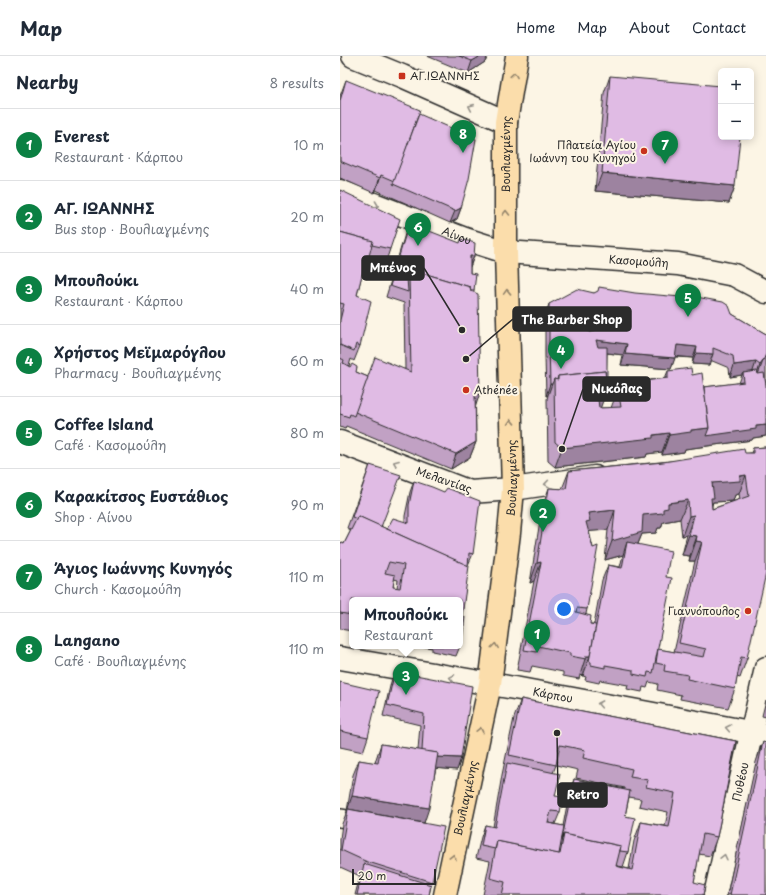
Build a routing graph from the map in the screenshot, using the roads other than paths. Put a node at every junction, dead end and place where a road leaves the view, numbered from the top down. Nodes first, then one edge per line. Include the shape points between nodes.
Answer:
1 (353, 56) edge
2 (517, 56) edge
3 (506, 122) junction
4 (340, 190) edge
5 (506, 252) junction
6 (766, 292) edge
7 (340, 442) edge
8 (617, 474) edge
9 (513, 489) junction
10 (340, 658) edge
11 (766, 668) edge
12 (490, 684) junction
13 (759, 734) edge
14 (340, 818) edge
15 (379, 824) edge
16 (445, 895) edge
17 (715, 895) edge

3 -> 1 street
3 -> 2 main road, Βουλιαγμένης
5 -> 3 main road, Βουλιαγμένης
4 -> 5 street, Αίνου via 465,239
5 - 6 street, Κασομούλη via 678,264 734,275
9 -> 5 main road, Βουλιαγμένης
9 -> 7 street, Μελαντίας via 470,492
8 -> 9 street, Μελαντίας
12 -> 9 main road, Βουλιαγμένης
12 -> 10 street, Κάρπου
11 - 13 street, Πυθέου
13 -> 12 street, Κάρπου
16 -> 12 main road, Βουλιαγμένης via 450,834
17 -> 13 street, Πυθέου
14 - 15 lane

